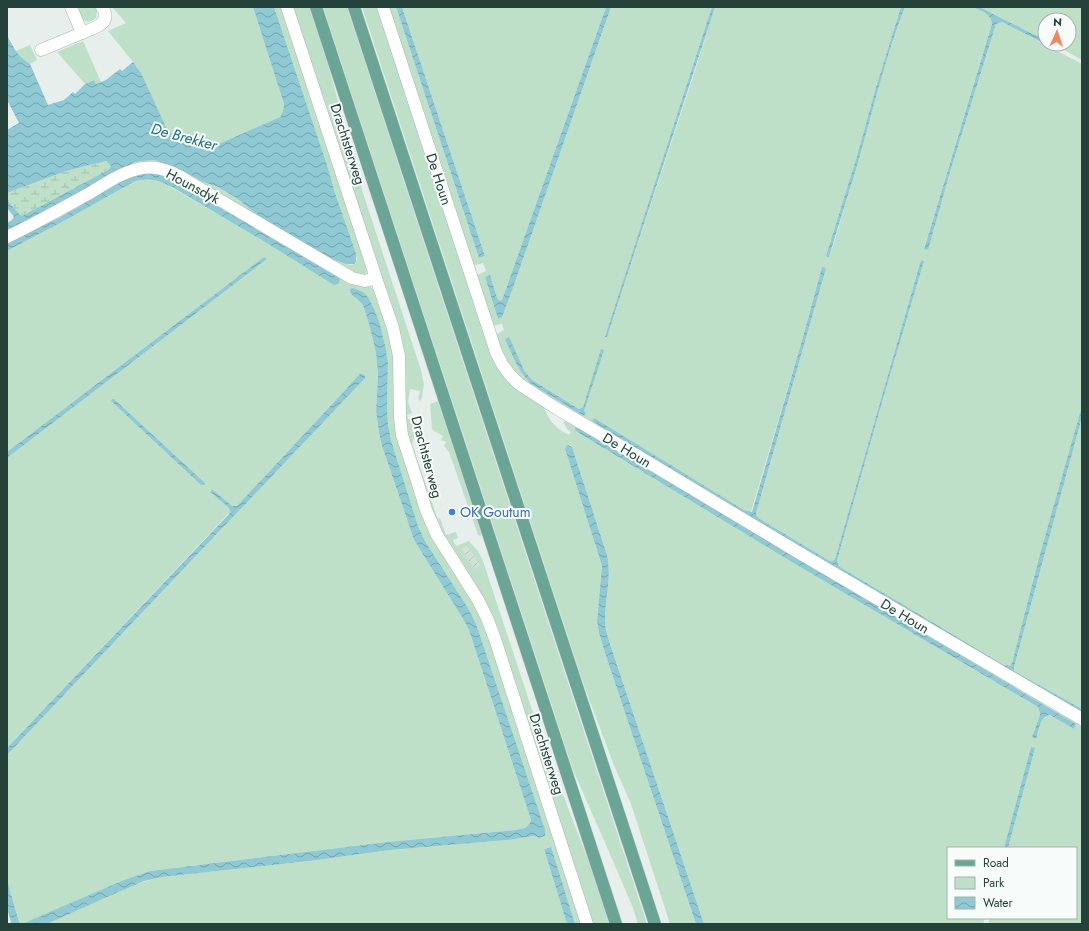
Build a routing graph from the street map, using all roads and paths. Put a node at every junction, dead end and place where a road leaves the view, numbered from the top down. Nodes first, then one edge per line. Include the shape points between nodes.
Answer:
1 (71, 7) edge
2 (102, 7) edge
3 (287, 7) edge
4 (316, 7) edge
5 (354, 7) edge
6 (383, 7) edge
7 (82, 33) junction
8 (41, 50) dead end
9 (7, 237) edge
10 (376, 278) junction
11 (1082, 719) edge
12 (587, 924) edge
13 (616, 924) edge
14 (655, 924) edge

1 - 7 street
2 - 7 street via 105,12 102,24
3 - 10 street, Drachtsterweg
4 - 13 main road, Drachtsterweg
5 - 14 main road
6 - 11 street, De Houn via 496,352 510,375 519,384 556,408
7 - 8 street
9 - 10 street, Hounsdyk via 121,175 153,167 171,172 352,278 365,281
10 - 12 street, Drachtsterweg via 397,342 402,435 426,510 437,535 487,618

